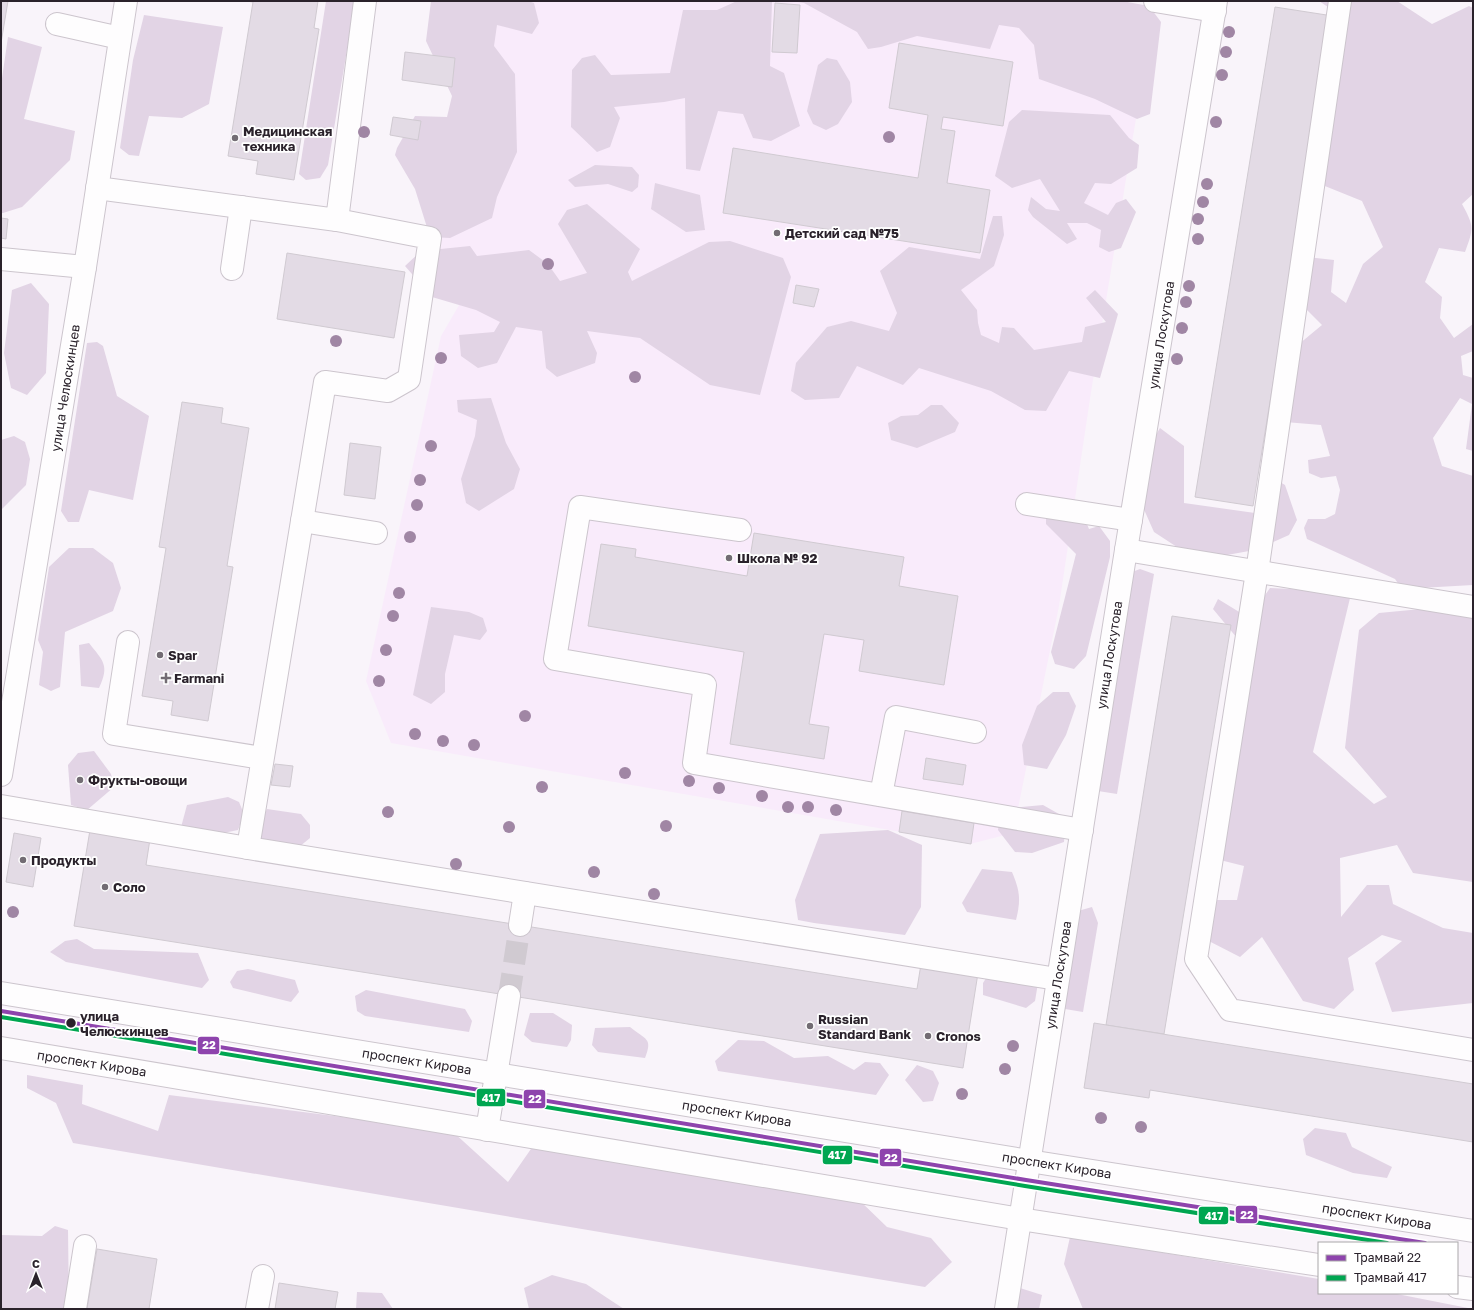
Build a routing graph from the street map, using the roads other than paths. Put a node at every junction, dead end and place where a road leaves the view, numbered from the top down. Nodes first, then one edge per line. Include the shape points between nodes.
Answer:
1 (126, 1) edge
2 (365, 1) edge
3 (1155, 1) edge
4 (1340, 1) edge
5 (1216, 6) edge
6 (57, 24) dead end
7 (120, 38) junction
8 (97, 188) junction
9 (241, 207) junction
10 (337, 220) junction
11 (1, 259) edge
12 (85, 267) junction
13 (232, 269) dead end
14 (1027, 504) dead end
15 (1131, 520) junction
16 (302, 521) junction
17 (740, 530) dead end
18 (376, 533) dead end
19 (1126, 550) junction
20 (1257, 572) junction
21 (1473, 607) edge
22 (128, 642) dead end
23 (6, 717) edge
24 (975, 732) dead end
25 (262, 758) junction
26 (1, 775) edge
27 (881, 795) junction
28 (1, 806) edge
29 (1082, 830) junction
30 (248, 848) junction
31 (525, 893) junction
32 (520, 925) tunnel mouth
33 (1057, 979) junction
34 (1, 993) edge
35 (509, 996) tunnel mouth
36 (1, 1048) edge
37 (1473, 1050) edge
38 (496, 1074) junction
39 (487, 1130) junction
40 (1029, 1161) junction
41 (1020, 1219) junction
42 (1473, 1231) edge
43 (85, 1246) dead end
44 (1318, 1265) edge
45 (263, 1276) dead end
46 (1458, 1287) edge
47 (1473, 1289) edge
48 (75, 1309) edge
49 (258, 1309) edge
50 (1006, 1309) edge

1 - 7 street, улица Челюскинцев
2 - 10 street
3 - 5 street
4 - 20 street
5 - 15 street, улица Лоскутова
6 - 7 street
7 - 8 street, улица Челюскинцев
8 - 9 street
8 - 12 street, улица Челюскинцев
9 - 10 street
9 - 13 street
10 - 16 street via 430,238 409,379 388,391 325,382
11 - 12 street
12 - 23 street, улица Челюскинцев
14 - 15 street
15 - 19 street, улица Лоскутова
16 - 18 street
16 - 25 street
17 - 27 street via 580,507 555,659 705,685 694,763
19 - 20 street
19 - 29 street, улица Лоскутова
20 - 21 street
20 - 37 street via 1196,959 1230,1010
22 - 25 street via 114,734
23 - 26 street, улица Челюскинцев
24 - 27 street via 896,717
25 - 30 street
27 - 29 street
28 - 30 street
29 - 33 street, улица Лоскутова
30 - 31 street
31 - 32 street
31 - 33 street
33 - 40 street, улица Лоскутова
34 - 38 street, проспект Кирова
35 - 38 street
36 - 39 street, проспект Кирова
38 - 39 street
38 - 40 street, проспект Кирова
39 - 41 street, проспект Кирова
40 - 41 street, улица Лоскутова
40 - 42 street, проспект Кирова
41 - 44 street, проспект Кирова
41 - 50 street, улица Лоскутова
43 - 48 street
45 - 49 street
46 - 47 street

